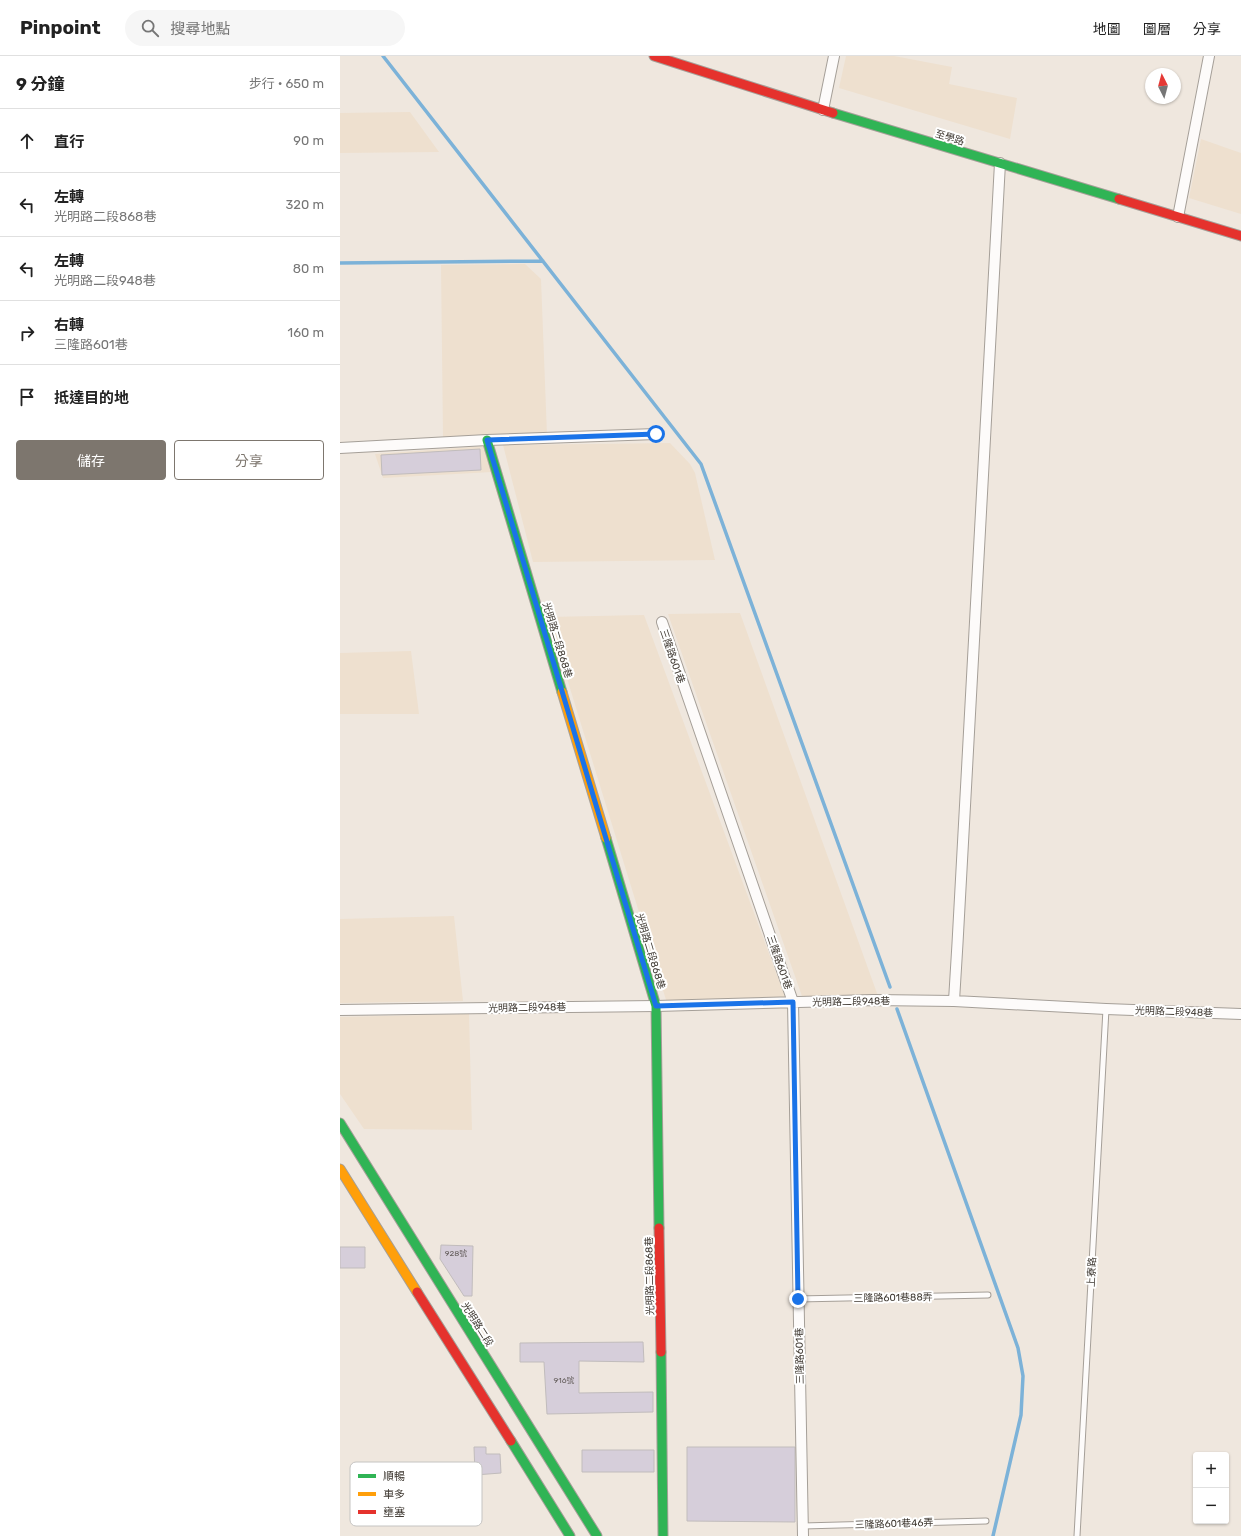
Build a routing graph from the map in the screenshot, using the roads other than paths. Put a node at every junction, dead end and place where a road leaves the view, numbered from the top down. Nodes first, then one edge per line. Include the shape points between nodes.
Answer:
1 (654, 56) edge
2 (834, 56) edge
3 (1209, 56) edge
4 (823, 110) junction
5 (1000, 163) junction
6 (1178, 217) junction
7 (1241, 236) edge
8 (656, 434) dead end
9 (487, 440) junction
10 (340, 448) edge
11 (662, 622) dead end
12 (954, 1001) junction
13 (793, 1002) junction
14 (656, 1006) junction
15 (1106, 1009) junction
16 (340, 1010) edge
17 (1241, 1014) edge
18 (340, 1123) edge
19 (340, 1169) edge
20 (988, 1295) dead end
21 (798, 1299) junction
22 (986, 1521) dead end
23 (803, 1531) edge
24 (570, 1536) edge
25 (597, 1536) edge
26 (663, 1536) edge
27 (1077, 1536) edge

1 - 4 street, 至學路
2 - 4 street
3 - 6 street
4 - 5 street, 至學路
5 - 6 street, 至學路
5 - 12 street via 988,431
6 - 7 street, 至學路
8 - 9 street
9 - 10 street
9 - 14 street, 光明路二段868巷
11 - 13 street, 三隆路601巷
12 - 13 street, 光明路二段948巷
12 - 15 street, 光明路二段948巷
13 - 14 street, 光明路二段948巷
13 - 21 street, 三隆路601巷
14 - 16 street, 光明路二段948巷
14 - 26 street, 光明路二段868巷
15 - 17 street, 光明路二段948巷
15 - 27 lane, 上寮路
18 - 25 street, 光明路二段
19 - 24 street
20 - 21 lane, 三隆路601巷88弄
21 - 23 street, 三隆路601巷
22 - 23 lane, 三隆路601巷46弄

